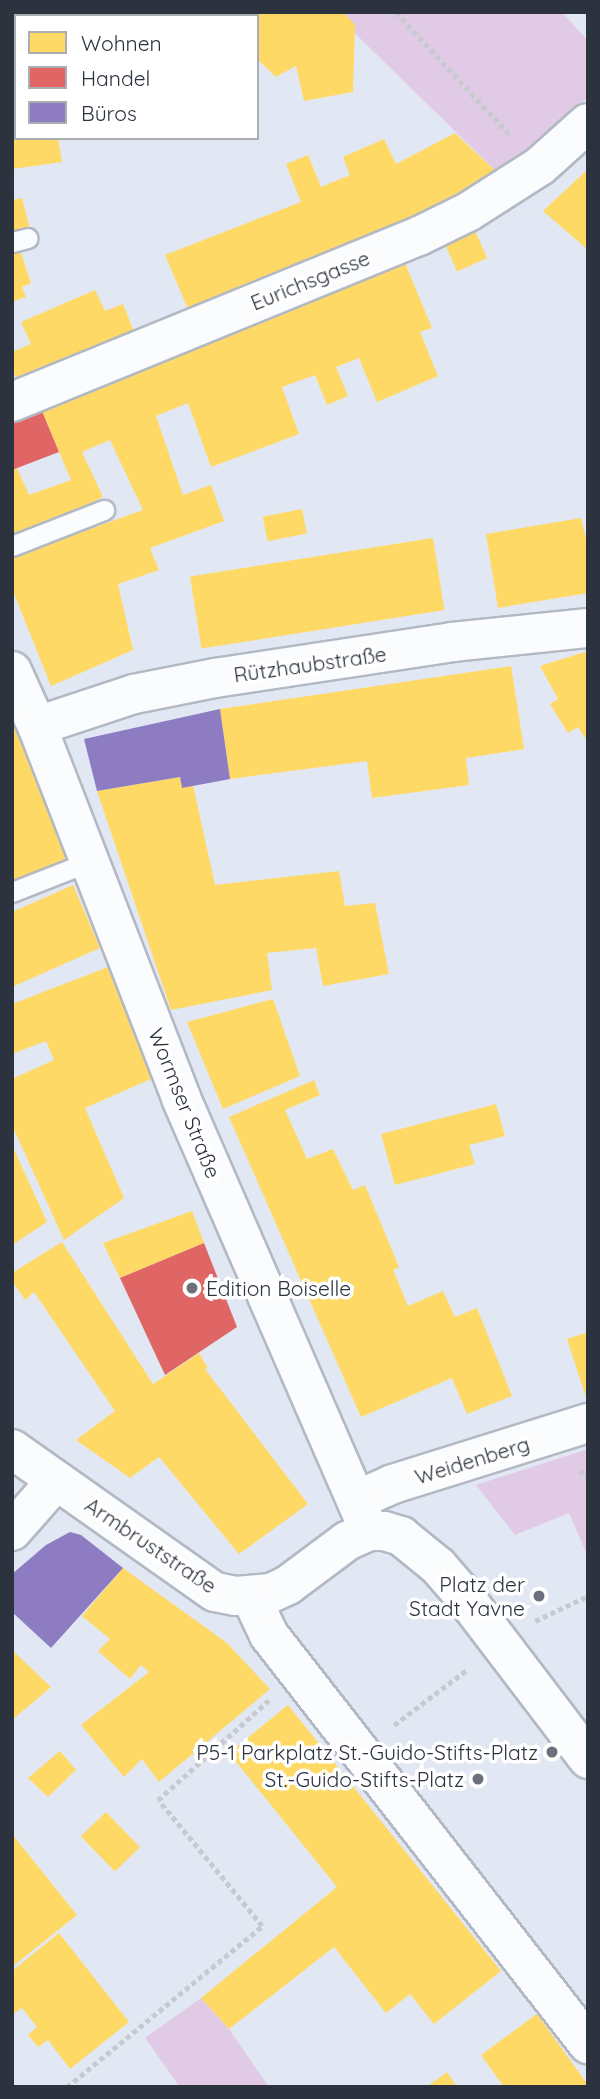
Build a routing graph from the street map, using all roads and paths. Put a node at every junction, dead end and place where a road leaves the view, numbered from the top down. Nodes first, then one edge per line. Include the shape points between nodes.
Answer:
1 (396, 12) edge
2 (588, 123) edge
3 (514, 140) dead end
4 (12, 402) edge
5 (104, 510) dead end
6 (12, 546) edge
7 (588, 628) edge
8 (12, 671) edge
9 (37, 726) junction
10 (88, 862) junction
11 (12, 892) edge
12 (588, 1423) edge
13 (12, 1449) edge
14 (56, 1481) junction
15 (363, 1516) junction
16 (12, 1531) edge
17 (251, 1597) junction
18 (276, 1694) dead end
19 (588, 1759) edge
20 (588, 2044) edge
21 (67, 2087) edge

1 - 3 path
2 - 4 street, Eurichsgasse via 540,166 468,212 419,236
5 - 6 lane
7 - 9 street, Rützhaubstraße via 452,642 215,678 134,694
8 - 9 street, Wormser Straße
9 - 10 street, Wormser Straße
10 - 11 lane
10 - 15 street, Wormser Straße via 202,1149
12 - 15 street, Weidenberg via 393,1484
13 - 14 street, Armbruststraße
14 - 16 street
14 - 17 street, Armbruststraße via 215,1591
15 - 17 street, Armbruststraße via 348,1541 288,1585
15 - 19 street via 401,1536 438,1566
17 - 20 street via 269,1635
18 - 21 path via 158,1800 262,1926

